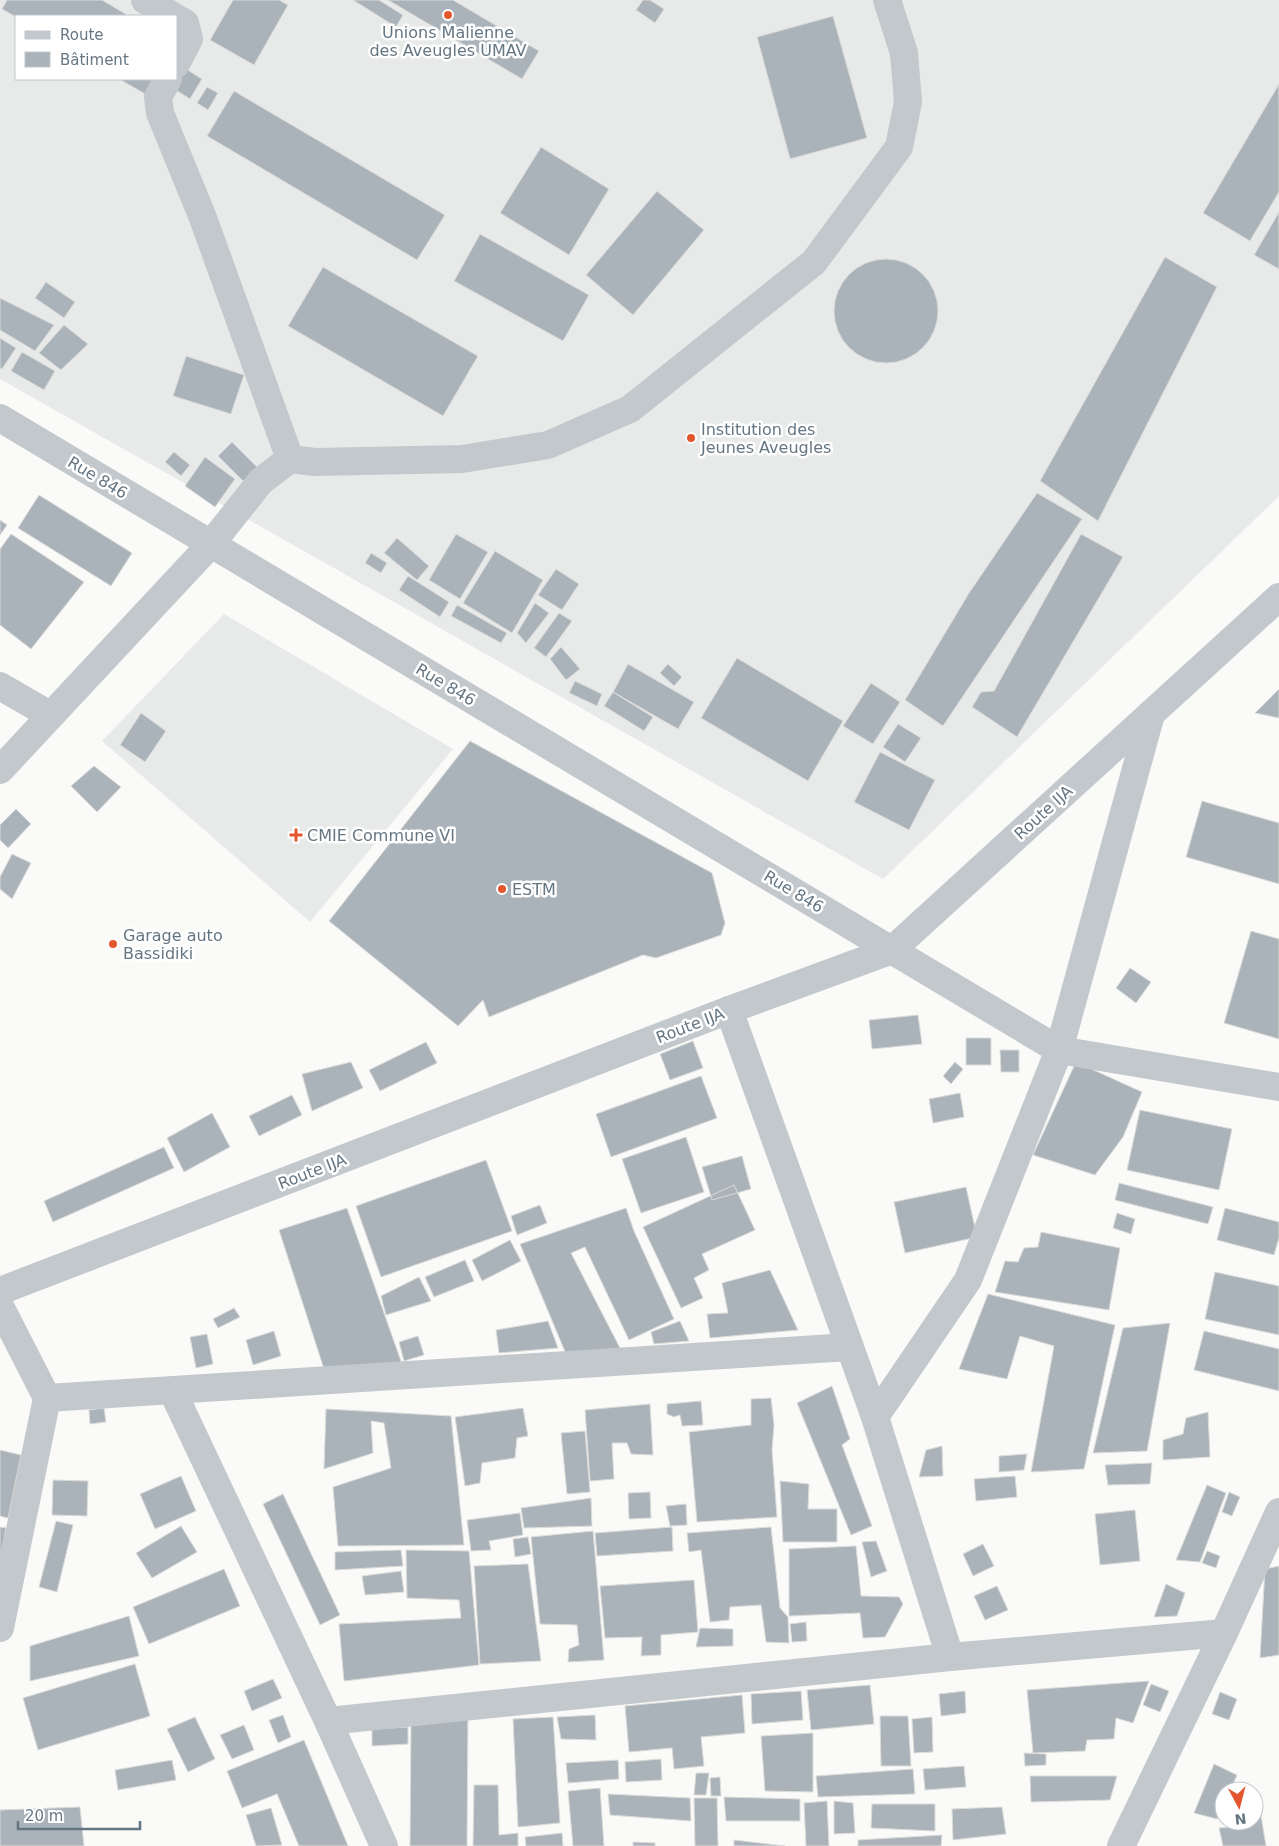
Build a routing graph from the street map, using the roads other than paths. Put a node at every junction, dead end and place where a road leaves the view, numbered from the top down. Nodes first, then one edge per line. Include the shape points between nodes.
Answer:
1 (145, 0) edge
2 (887, 0) edge
3 (171, 15) edge
4 (178, 19) edge
5 (178, 60) edge
6 (167, 80) edge
7 (0, 418) edge
8 (290, 458) junction
9 (211, 544) junction
10 (1279, 597) edge
11 (0, 686) edge
12 (1151, 714) junction
13 (50, 715) junction
14 (0, 770) edge
15 (892, 950) junction
16 (729, 1010) junction
17 (1059, 1050) junction
18 (1279, 1087) edge
19 (0, 1291) edge
20 (0, 1306) edge
21 (850, 1347) junction
22 (172, 1390) junction
23 (47, 1398) junction
24 (875, 1417) junction
25 (1279, 1512) edge
26 (0, 1628) edge
27 (1224, 1633) junction
28 (950, 1657) junction
29 (328, 1721) junction
30 (384, 1846) edge
31 (1121, 1846) edge

1 - 3 street
2 - 8 street via 904,53 908,102 899,146 814,262 630,408 548,445 462,459 315,462
4 - 5 street via 185,23 190,39
6 - 8 street via 158,97 160,113 203,218
7 - 9 street, Rue 846
8 - 9 street via 261,480
9 - 13 street
9 - 15 street, Rue 846
10 - 12 street, Route IJA
11 - 13 street
12 - 15 street, Route IJA
12 - 17 street
13 - 14 street
15 - 16 street, Route IJA
15 - 17 street, Rue 846
16 - 19 street, Route IJA
16 - 21 street
17 - 18 street
17 - 24 street via 968,1280
20 - 23 street
21 - 22 street
21 - 24 street
22 - 23 street
22 - 29 street
23 - 26 street
24 - 28 street
25 - 27 street
27 - 28 street
27 - 31 street
28 - 29 street
29 - 30 street

